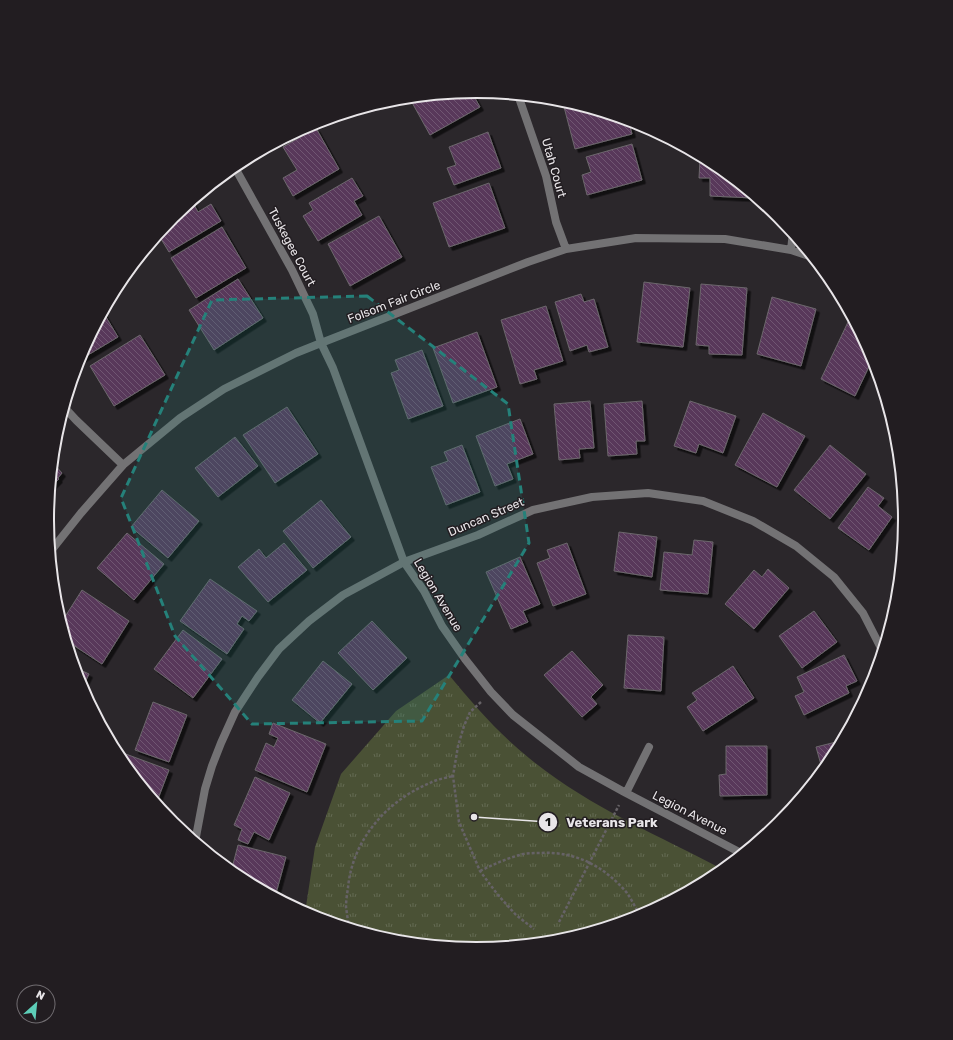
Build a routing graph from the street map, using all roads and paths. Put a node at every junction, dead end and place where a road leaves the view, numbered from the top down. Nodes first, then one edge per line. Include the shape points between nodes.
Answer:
1 (520, 100) edge
2 (237, 172) edge
3 (792, 239) edge
4 (566, 249) junction
5 (791, 250) junction
6 (805, 255) edge
7 (321, 343) junction
8 (68, 411) edge
9 (123, 465) junction
10 (55, 546) edge
11 (404, 562) junction
12 (880, 646) edge
13 (491, 692) junction
14 (649, 747) dead end
15 (453, 776) junction
16 (626, 793) junction
17 (196, 836) edge
18 (738, 852) edge
19 (590, 862) junction
20 (480, 871) junction
21 (637, 910) edge
22 (348, 922) edge
23 (559, 922) dead end
24 (534, 929) dead end

1 - 4 street, Utah Court via 546,176 556,222
2 - 7 street, Tuskegee Court via 292,270 312,314
3 - 5 street
4 - 5 street, Folsom Fair Circle via 644,238 725,239
4 - 7 street, Folsom Fair Circle
5 - 6 street, Folsom Fair Circle
7 - 9 street, Folsom Fair Circle via 224,389 180,418
7 - 11 street, Legion Avenue via 333,368
8 - 9 street
9 - 10 street, Folsom Fair Circle
11 - 12 street, Duncan Street via 478,535 533,510 592,497 648,493 703,501 753,521 796,546 834,577 863,613
11 - 13 street, Legion Avenue via 424,591 442,626
11 - 17 street, Duncan Street via 343,595 309,621 279,649 235,712 212,766
13 - 15 path via 470,712 458,746
13 - 16 street, Legion Avenue via 513,715 578,767
14 - 16 street
15 - 20 path via 459,822
15 - 22 path via 431,782 409,793 385,812 366,835 355,857 349,878 346,906
16 - 18 street, Legion Avenue
16 - 19 path
19 - 20 path via 554,852 525,854 503,860
19 - 21 path via 610,876 628,894
19 - 23 path
20 - 24 path via 516,915

